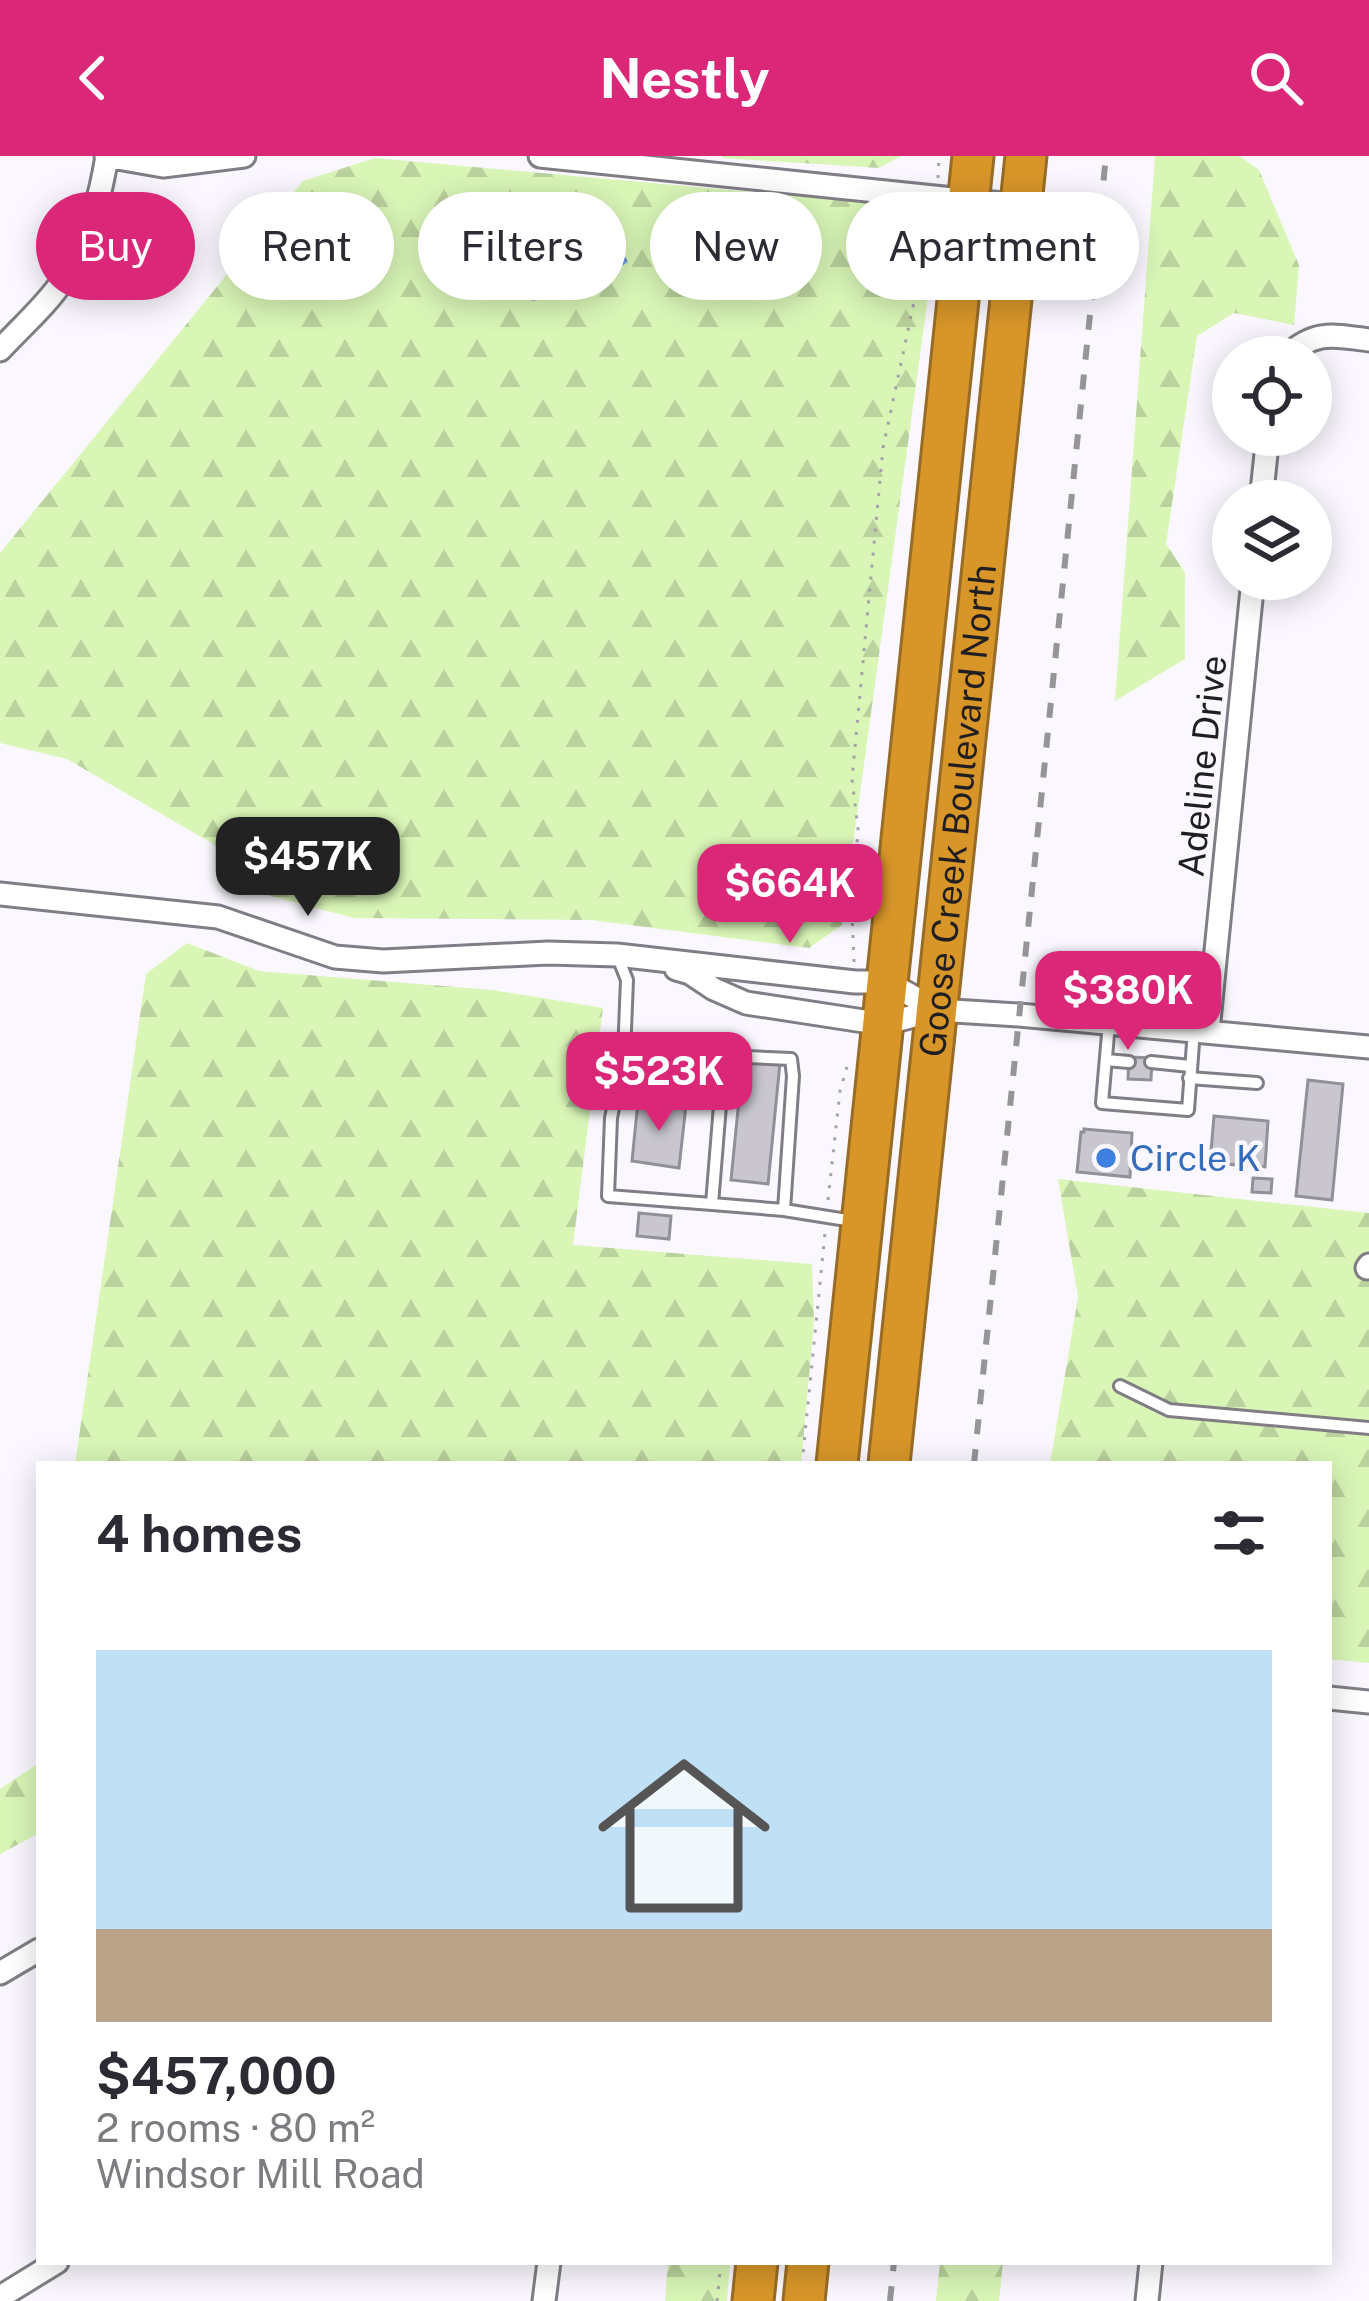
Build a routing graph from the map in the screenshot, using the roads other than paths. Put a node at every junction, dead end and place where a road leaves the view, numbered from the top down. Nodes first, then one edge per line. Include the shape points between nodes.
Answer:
1 (107, 156) edge
2 (540, 156) edge
3 (973, 156) edge
4 (1026, 156) edge
5 (233, 157) edge
6 (894, 192) edge
7 (956, 192) edge
8 (1022, 192) edge
9 (942, 300) edge
10 (1011, 300) edge
11 (1332, 337) edge
12 (1369, 340) edge
13 (0, 350) edge
14 (1251, 600) edge
15 (0, 894) edge
16 (617, 955) junction
17 (871, 982) junction
18 (937, 1010) junction
19 (1109, 1023) junction
20 (883, 1024) junction
21 (1201, 1031) junction
22 (1369, 1047) edge
23 (624, 1054) junction
24 (724, 1056) junction
25 (1106, 1060) junction
26 (1129, 1062) dead end
27 (1151, 1062) dead end
28 (1190, 1072) junction
29 (1257, 1083) dead end
30 (712, 1204) junction
31 (784, 1210) junction
32 (844, 1220) junction
33 (1120, 1386) dead end
34 (1369, 1428) edge
35 (837, 1461) edge
36 (889, 1461) edge
37 (1332, 1698) edge
38 (1369, 1702) edge
39 (36, 1952) edge
40 (0, 1973) edge
41 (52, 2265) edge
42 (549, 2265) edge
43 (757, 2265) edge
44 (808, 2265) edge
45 (1151, 2265) edge
46 (0, 2297) edge
47 (544, 2301) edge
48 (753, 2301) edge
49 (804, 2301) edge
50 (1148, 2301) edge

1 - 5 street via 163,166
1 - 13 street via 100,196 63,281
2 - 6 street
3 - 7 highway
4 - 8 highway, Goose Creek Boulevard North
9 - 17 highway
10 - 18 highway, Goose Creek Boulevard North
11 - 12 street
14 - 21 street, Adeline Drive
15 - 16 street via 218,917 334,958
16 - 17 street
16 - 20 street via 691,973 746,1003
16 - 23 lane via 627,980
17 - 18 street
17 - 20 highway
18 - 19 street
18 - 20 street
18 - 36 highway, Goose Creek Boulevard North
19 - 21 street
19 - 25 lane
20 - 32 highway
21 - 22 street
21 - 28 lane
23 - 24 lane
23 - 30 lane via 608,1196
24 - 30 lane
24 - 31 lane via 791,1060
25 - 26 lane
25 - 28 lane via 1102,1103 1187,1110
27 - 28 lane
28 - 29 lane
30 - 31 lane
31 - 32 lane
32 - 35 highway
33 - 34 lane via 1169,1409
37 - 38 street
39 - 40 street
41 - 46 street
42 - 47 street
43 - 48 highway
44 - 49 highway
45 - 50 street

